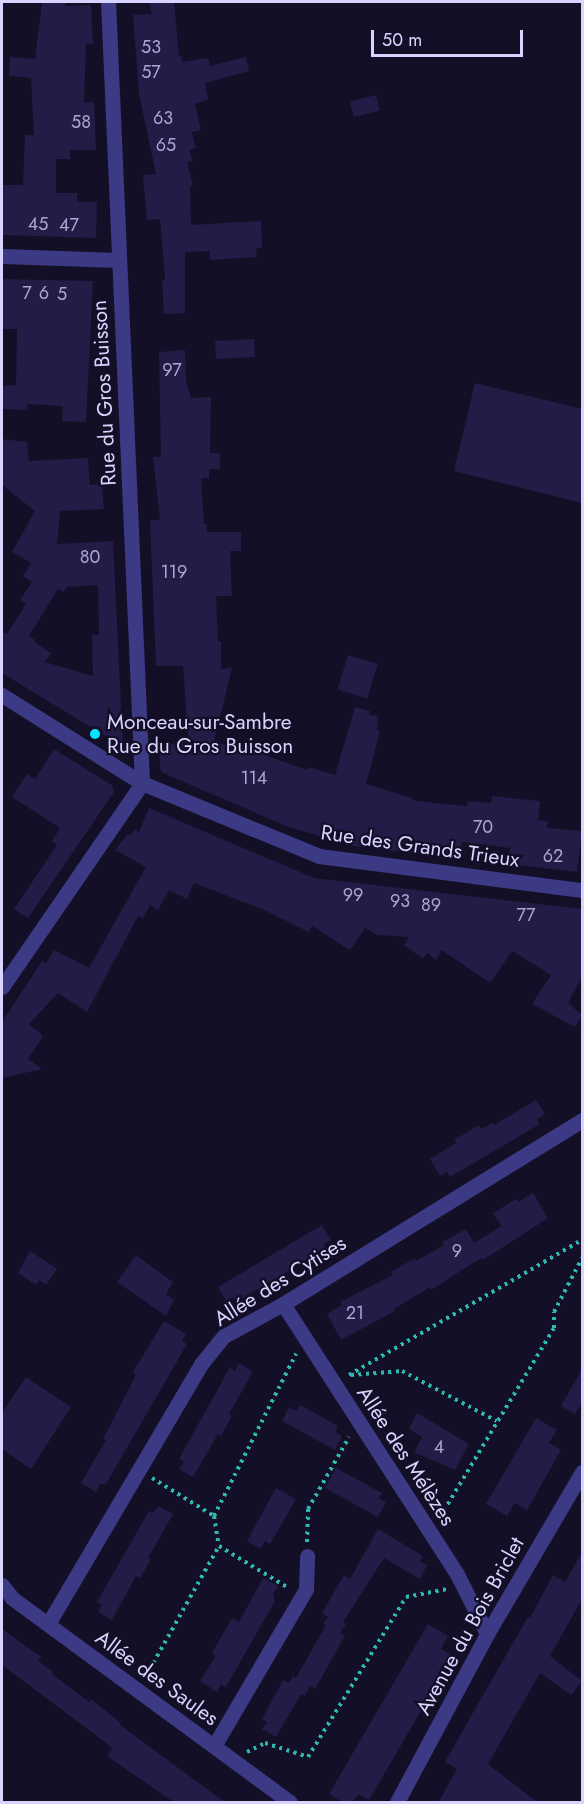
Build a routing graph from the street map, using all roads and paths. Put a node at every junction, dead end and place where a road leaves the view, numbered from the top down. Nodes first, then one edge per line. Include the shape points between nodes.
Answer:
1 (108, 2) edge
2 (2, 256) edge
3 (118, 260) junction
4 (2, 695) edge
5 (142, 783) junction
6 (582, 890) edge
7 (2, 987) edge
8 (582, 1120) edge
9 (582, 1240) edge
10 (582, 1257) edge
11 (283, 1304) junction
12 (305, 1338) junction
13 (348, 1375) junction
14 (334, 1383) junction
15 (497, 1420) junction
16 (358, 1421) junction
17 (139, 1470) junction
18 (582, 1472) edge
19 (214, 1516) junction
20 (431, 1533) junction
21 (219, 1546) junction
22 (307, 1556) joint
23 (2, 1585) edge
24 (463, 1586) junction
25 (302, 1596) junction
26 (48, 1624) junction
27 (487, 1634) junction
28 (138, 1690) junction
29 (214, 1746) junction
30 (237, 1763) junction
31 (290, 1803) edge
32 (397, 1803) edge

1 - 3 street, Rue du Gros Buisson
2 - 3 street
3 - 5 street, Rue du Gros Buisson
4 - 5 street, Rue des Grands Trieux
5 - 6 street, Rue des Grands Trieux via 319,856
5 - 7 street
8 - 11 street, Allée des Cytises
9 - 13 path
10 - 15 path via 554,1312 554,1328
11 - 12 street, Allée des Mélèzes
11 - 17 street, Allée des Cytises via 224,1336 201,1364
12 - 14 street, Allée des Mélèzes
12 - 19 path
13 - 14 path
13 - 15 path via 402,1371
14 - 16 street, Allée des Mélèzes
15 - 20 path
16 - 20 street, Allée des Mélèzes
16 - 22 path via 308,1509
17 - 19 path
17 - 26 street, Allée des Cytises
18 - 27 street, Avenue du Bois Briclet
19 - 21 path
20 - 24 street, Allée des Mélèzes
21 - 25 path
21 - 28 path
22 - 25 street via 306,1589
23 - 26 street, Allée des Saules via 12,1598
24 - 27 street, Allée des Mélèzes
24 - 30 path via 406,1597 309,1757 265,1743 248,1751
25 - 29 street
26 - 28 street, Allée des Saules
27 - 32 street, Avenue du Bois Briclet
28 - 29 street, Allée des Saules
29 - 30 street, Allée des Saules
30 - 31 street, Allée des Saules

